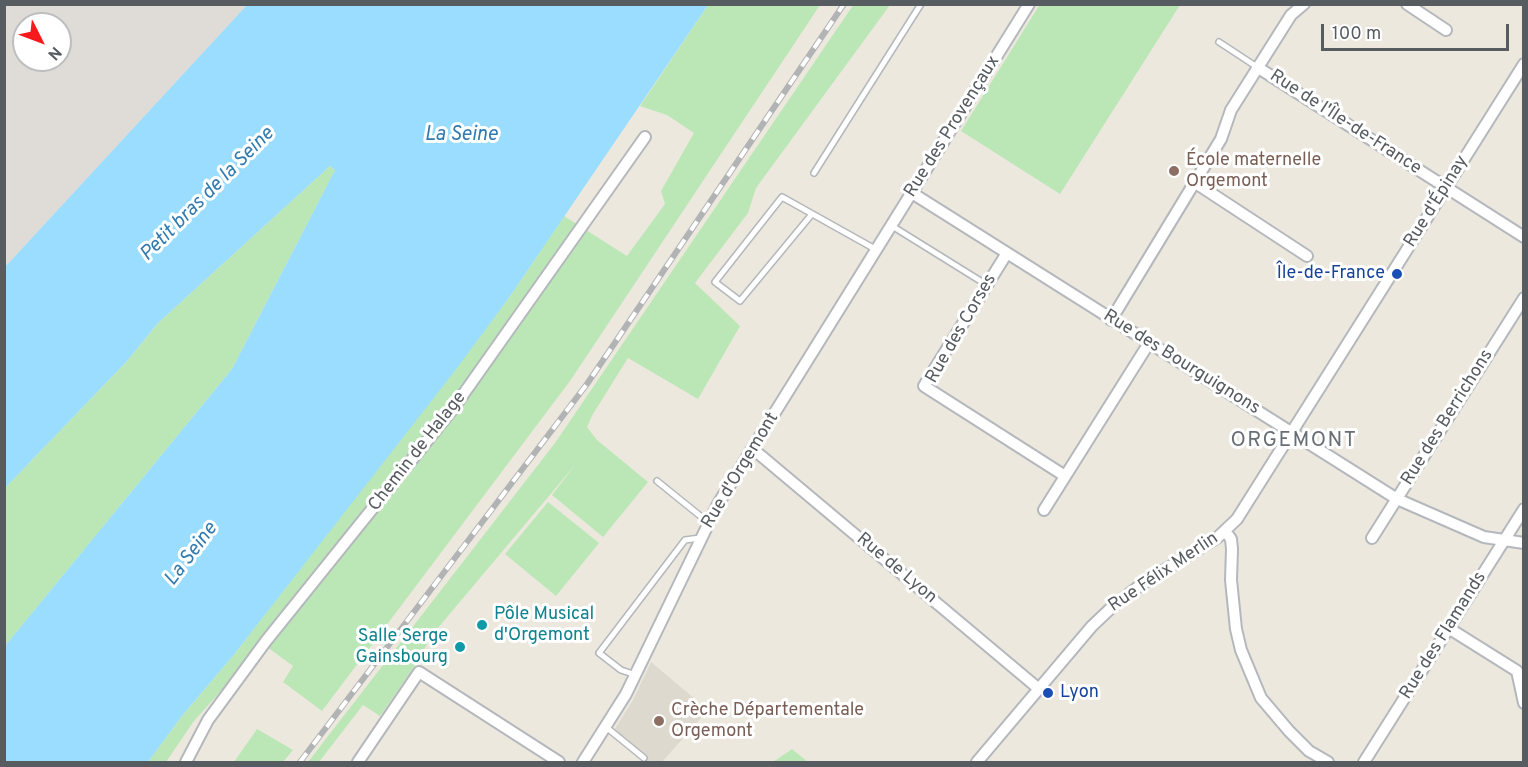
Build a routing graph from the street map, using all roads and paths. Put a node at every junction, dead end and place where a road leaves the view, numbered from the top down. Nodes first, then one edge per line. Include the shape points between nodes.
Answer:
1 (921, 4) edge
2 (1029, 4) edge
3 (1304, 4) edge
4 (1407, 4) edge
5 (1446, 30) dead end
6 (1219, 42) dead end
7 (1524, 64) edge
8 (1257, 67) junction
9 (645, 137) dead end
10 (814, 173) dead end
11 (1194, 182) junction
12 (1446, 187) junction
13 (912, 193) junction
14 (812, 214) junction
15 (892, 226) junction
16 (1524, 237) edge
17 (877, 250) junction
18 (1006, 253) junction
19 (1307, 256) dead end
20 (987, 285) junction
21 (1524, 298) edge
22 (1112, 320) junction
23 (1149, 343) junction
24 (1293, 431) junction
25 (753, 449) junction
26 (1065, 476) junction
27 (657, 481) dead end
28 (1397, 499) junction
29 (1524, 509) edge
30 (1044, 510) dead end
31 (709, 523) junction
32 (1225, 531) junction
33 (701, 538) junction
34 (1372, 538) dead end
35 (1504, 540) junction
36 (1524, 543) edge
37 (1450, 629) junction
38 (1520, 670) edge
39 (636, 675) junction
40 (1039, 689) junction
41 (1524, 703) edge
42 (606, 727) junction
43 (644, 758) dead end
44 (186, 762) edge
45 (358, 762) edge
46 (559, 762) edge
47 (583, 762) edge
48 (977, 762) edge
49 (1328, 762) edge
50 (1364, 762) edge

1 - 10 lane
2 - 13 street, Rue des Provençaux
3 - 8 street via 1291,15
4 - 5 street
6 - 8 lane
7 - 12 street, Rue d'Épinay
8 - 11 street via 1231,110 1221,140
8 - 12 street, Rue de l'Île-de-France
9 - 44 street, Chemin de Halage via 455,406 266,641 208,720
11 - 19 street
11 - 22 street
12 - 16 street, Rue de l'Île-de-France
12 - 24 street, Rue d'Épinay
13 - 15 street, Rue des Provençaux
13 - 18 street, Rue des Bourguignons
14 - 14 lane via 740,302 715,282 782,197
14 - 17 lane
15 - 17 street, Rue des Provençaux
15 - 20 lane
17 - 25 street, Rue d'Orgemont
18 - 20 street, Rue des Corses
18 - 22 street, Rue des Bourguignons
20 - 26 street, Rue des Corses via 924,386
21 - 28 street, Rue des Berrichons
22 - 23 street, Rue des Bourguignons
23 - 24 street, Rue des Bourguignons
23 - 26 street
24 - 28 street, Rue des Bourguignons
24 - 32 street, Rue Félix Merlin via 1237,519
25 - 31 street, Rue d'Orgemont
25 - 40 street, Rue de Lyon
26 - 30 street
27 - 31 lane
28 - 34 street, Rue des Berrichons
28 - 35 street, Rue des Bourguignons via 1484,537
29 - 35 street, Rue des Flamands
31 - 33 street, Rue d'Orgemont
32 - 40 street, Rue Félix Merlin via 1112,607
32 - 49 street via 1231,539 1236,629 1261,698 1309,751
33 - 39 street, Rue d'Orgemont
33 - 39 lane via 685,540 599,653 621,670
35 - 36 street, Rue des Bourguignons
35 - 37 street, Rue des Flamands
37 - 38 street
37 - 50 street, Rue des Flamands
38 - 41 street
39 - 42 street, Rue d'Orgemont
40 - 48 street, Rue Félix Merlin
42 - 43 lane
42 - 47 street, Rue d'Orgemont
45 - 46 street via 419,672

